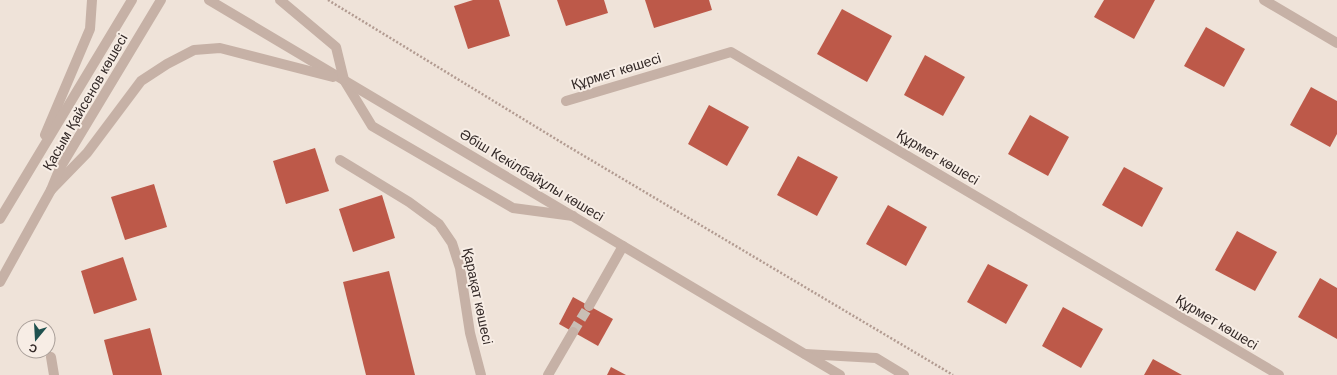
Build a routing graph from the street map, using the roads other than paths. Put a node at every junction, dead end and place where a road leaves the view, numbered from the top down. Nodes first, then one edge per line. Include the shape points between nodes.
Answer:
1 (92, 0) edge
2 (132, 0) edge
3 (161, 0) edge
4 (209, 0) edge
5 (280, 0) edge
6 (1264, 0) edge
7 (1337, 43) edge
8 (344, 80) junction
9 (566, 101) dead end
10 (340, 160) dead end
11 (33, 165) junction
12 (51, 190) junction
13 (573, 216) junction
14 (0, 219) edge
15 (623, 246) junction
16 (0, 282) edge
17 (589, 306) tunnel mouth
18 (573, 332) tunnel mouth
19 (805, 354) junction
20 (51, 359) edge
21 (54, 375) edge
22 (481, 375) edge
23 (548, 375) edge
24 (840, 375) edge
25 (904, 375) edge
26 (1279, 375) edge

1 - 11 street via 90,30
2 - 11 street, Қасым Қайсенов көшесі
3 - 12 street, Қасым Қайсенов көшесі via 60,168
4 - 8 street, Әбіш Кекілбайұлы көшесі
5 - 8 street via 336,47
6 - 7 street
8 - 12 street via 220,48 194,50 141,81 87,152
8 - 13 street, Әбіш Кекілбайұлы көшесі
8 - 13 street via 372,126 513,208
9 - 26 street, Құрмет көшесі via 731,52
10 - 22 street, Қарақат көшесі via 440,224 452,243 460,268 470,333
11 - 14 street, Қасым Қайсенов көшесі
12 - 16 street, Қасым Қайсенов көшесі
13 - 15 street, Әбіш Кекілбайұлы көшесі
15 - 17 street
15 - 19 street, Әбіш Кекілбайұлы көшесі
18 - 23 street
19 - 24 street, Әбіш Кекілбайұлы көшесі
19 - 25 street via 876,358
20 - 21 street

